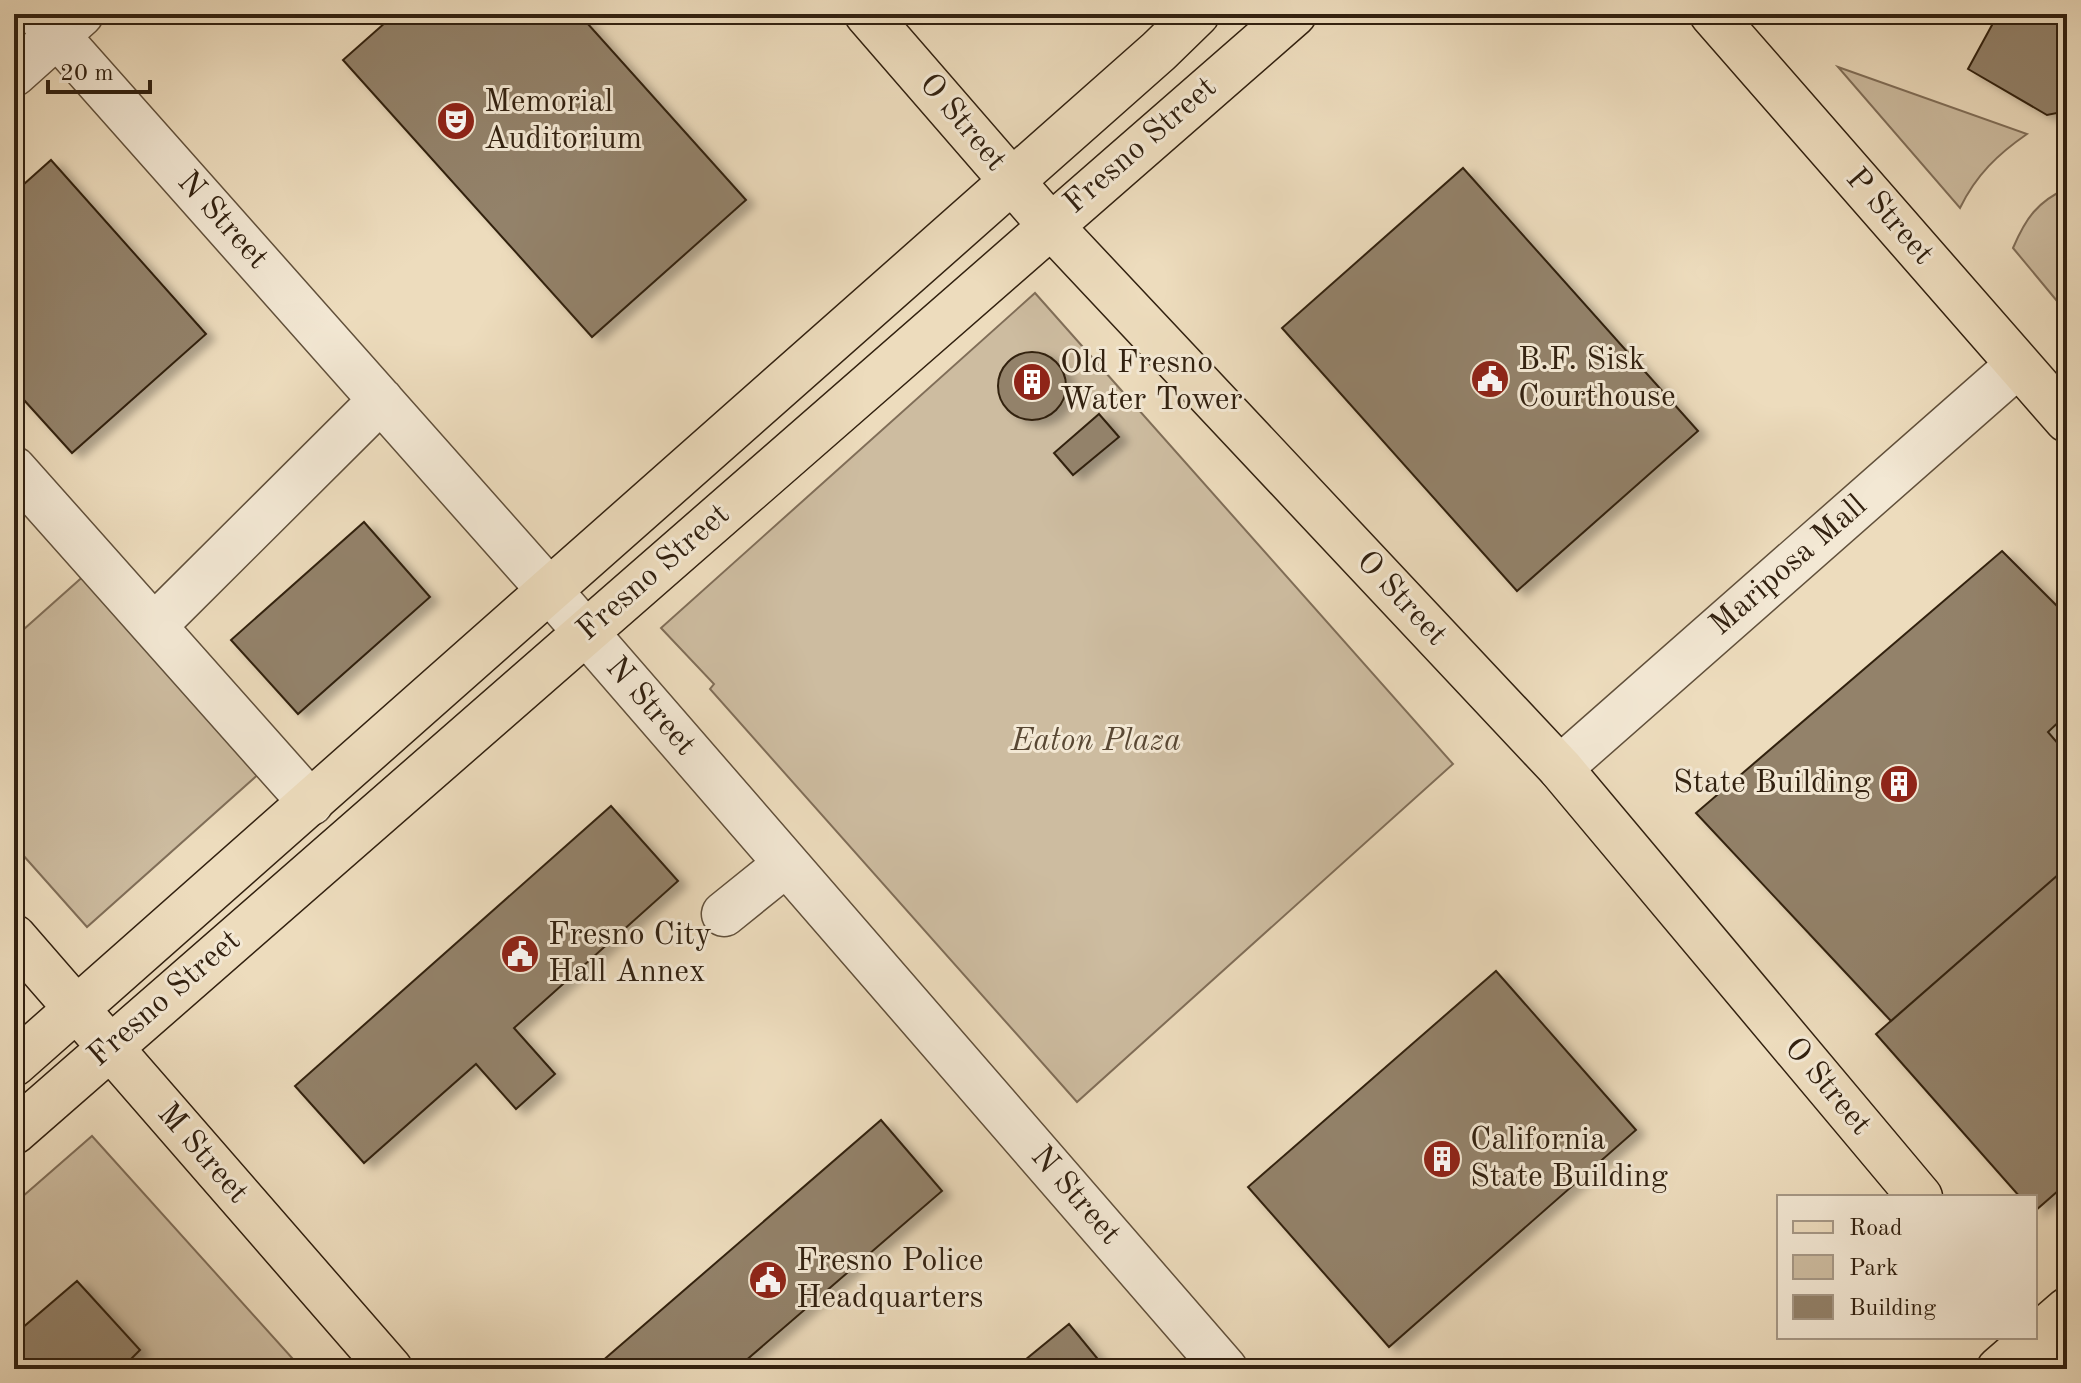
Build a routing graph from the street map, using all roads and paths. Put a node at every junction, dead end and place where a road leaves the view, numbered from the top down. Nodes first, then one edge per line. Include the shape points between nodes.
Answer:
1 (867, 14) edge
2 (1197, 14) edge
3 (1294, 14) edge
4 (1712, 14) edge
5 (59, 21) edge
6 (14, 74) edge
7 (1011, 182) junction
8 (1050, 225) junction
9 (2018, 365) junction
10 (381, 400) junction
11 (2067, 420) edge
12 (14, 469) edge
13 (550, 591) junction
14 (154, 626) junction
15 (586, 633) junction
16 (1560, 768) junction
17 (311, 803) junction
18 (786, 864) junction
19 (724, 914) dead end
20 (14, 937) edge
21 (78, 1009) junction
22 (110, 1047) junction
23 (14, 1064) edge
24 (14, 1132) edge
25 (1918, 1195) edge
26 (2046, 1327) edge
27 (2033, 1339) edge
28 (390, 1369) edge
29 (1225, 1369) edge
30 (1999, 1369) edge
31 (2066, 1369) edge

1 - 7 main road, O Street
2 - 7 main road, Fresno Street
3 - 8 main road, Fresno Street
4 - 9 main road, P Street
5 - 6 street
5 - 10 street, N Street
7 - 8 main road, O Street
7 - 13 main road, Fresno Street
8 - 15 main road, Fresno Street
8 - 16 main road, O Street
9 - 11 main road, P Street
9 - 16 street, Mariposa Mall
10 - 13 street, N Street
10 - 14 street
12 - 14 street
13 - 15 street, N Street
13 - 17 main road, Fresno Street
14 - 17 street
15 - 18 street, N Street
15 - 22 main road, Fresno Street
16 - 25 main road, O Street
17 - 21 main road, Fresno Street
18 - 19 street
18 - 29 street, N Street
20 - 21 main road, M Street
21 - 22 main road, M Street
21 - 23 main road, Fresno Street
22 - 24 main road, Fresno Street
22 - 28 main road, M Street
26 - 31 main road
27 - 30 main road

